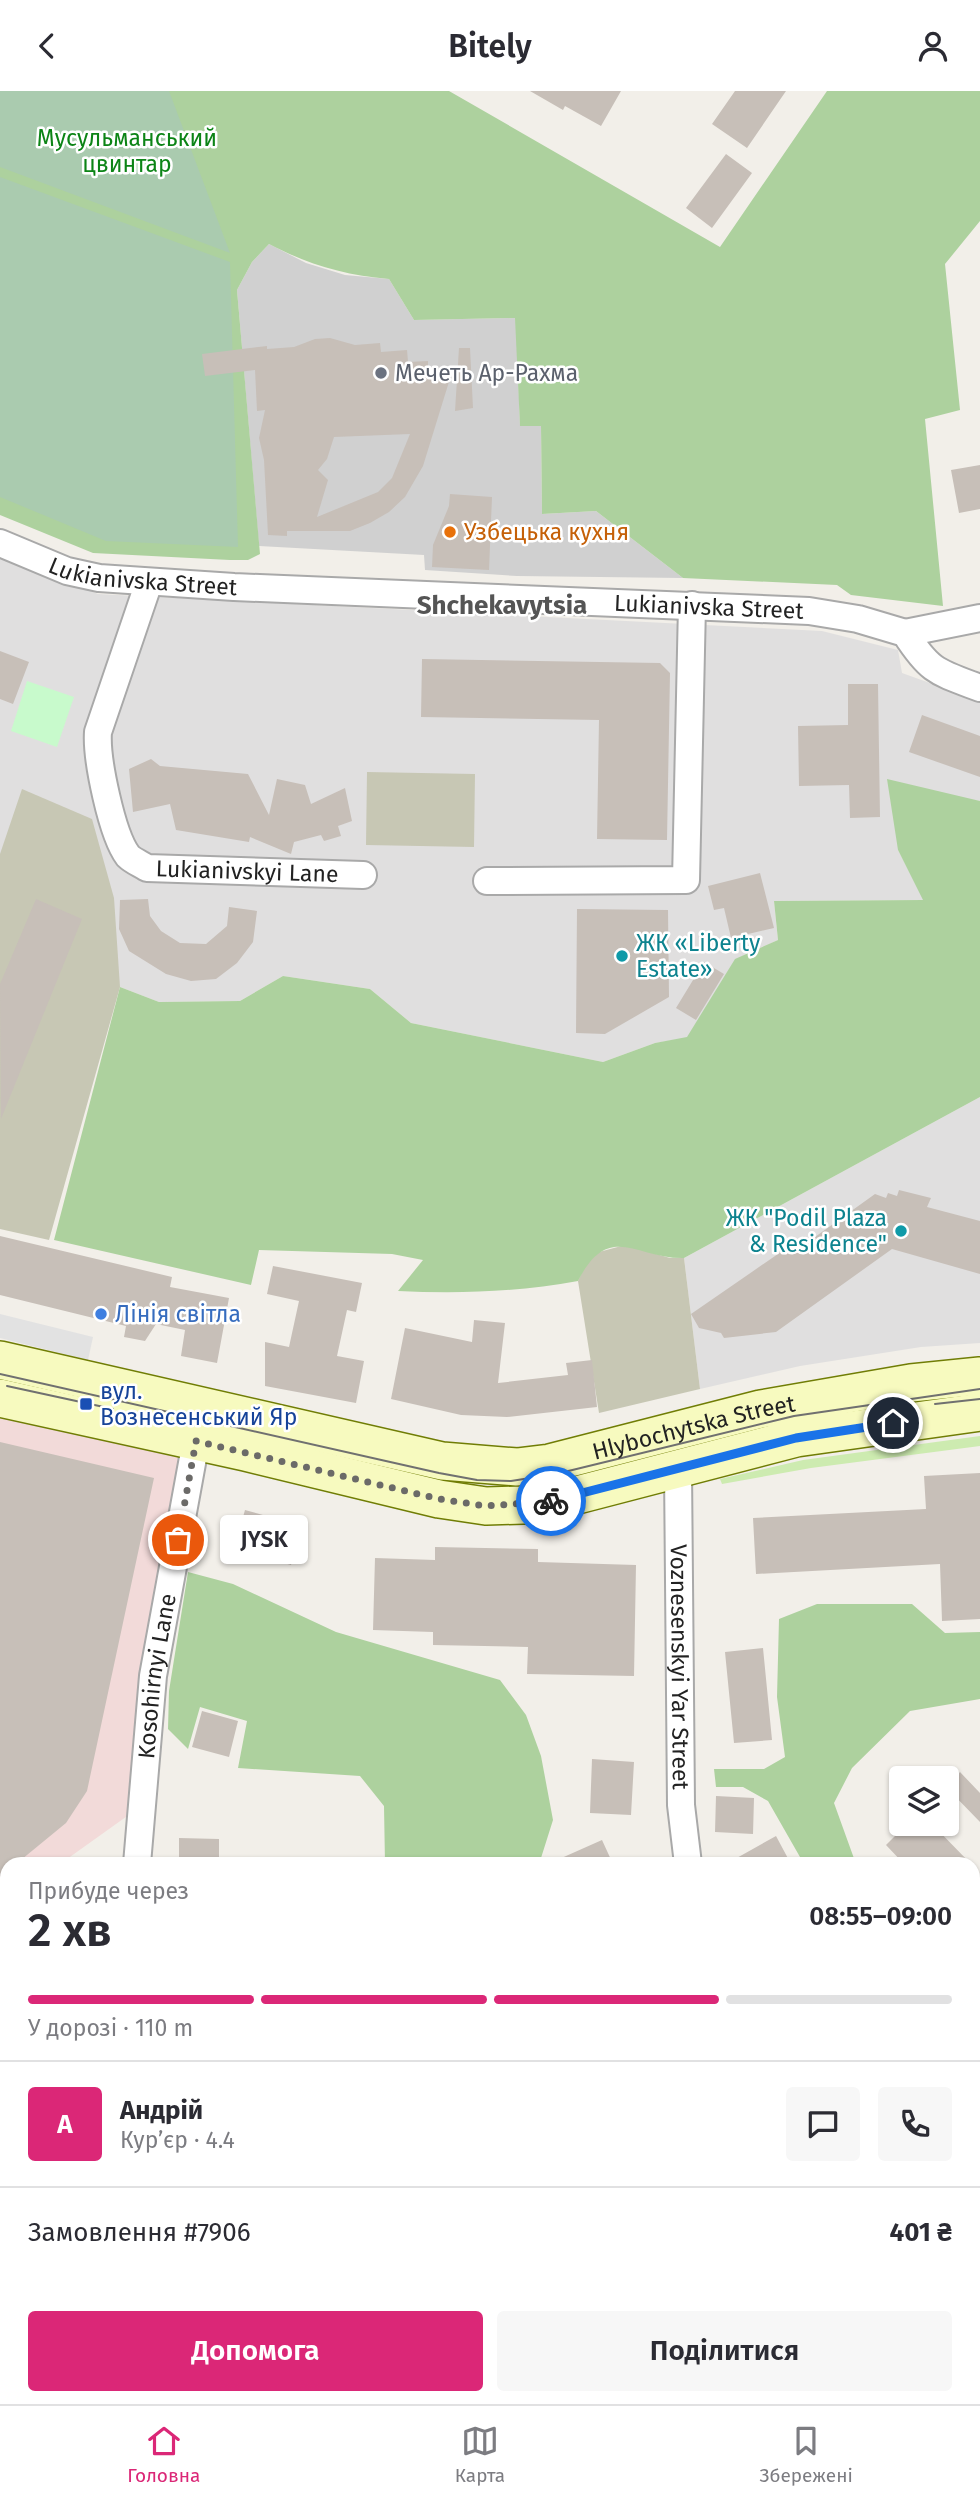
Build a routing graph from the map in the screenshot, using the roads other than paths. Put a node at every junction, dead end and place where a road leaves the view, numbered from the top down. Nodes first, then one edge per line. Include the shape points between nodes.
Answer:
1 (0, 543) edge
2 (149, 582) junction
3 (692, 605) junction
4 (980, 618) edge
5 (905, 633) junction
6 (980, 688) edge
7 (363, 876) dead end
8 (488, 881) dead end
9 (0, 1360) edge
10 (980, 1376) edge
11 (0, 1398) edge
12 (204, 1406) junction
13 (980, 1412) edge
14 (196, 1441) junction
15 (677, 1469) junction
16 (138, 1857) edge
17 (687, 1857) edge

1 - 2 street, Lukianivska Street via 67,571
2 - 3 street, Lukianivska Street
2 - 7 street, Lukianivskyi Lane via 98,732 102,775 120,841 130,858 147,868
3 - 5 street, Lukianivska Street via 809,611
3 - 8 street via 686,880
4 - 5 street
5 - 6 street via 925,664
9 - 12 main road, Hlybochytska Street
10 - 12 main road, Hlybochytska Street via 816,1398 550,1463 517,1467 442,1461
11 - 14 main road, Hlybochytska Street
12 - 14 street, Kosohirnyi Lane
13 - 15 main road, Hlybochytska Street via 796,1438
14 - 15 main road, Hlybochytska Street via 486,1506 562,1499
14 - 16 street, Kosohirnyi Lane via 153,1677
15 - 17 street, Voznesenskyi Yar Street via 681,1805

